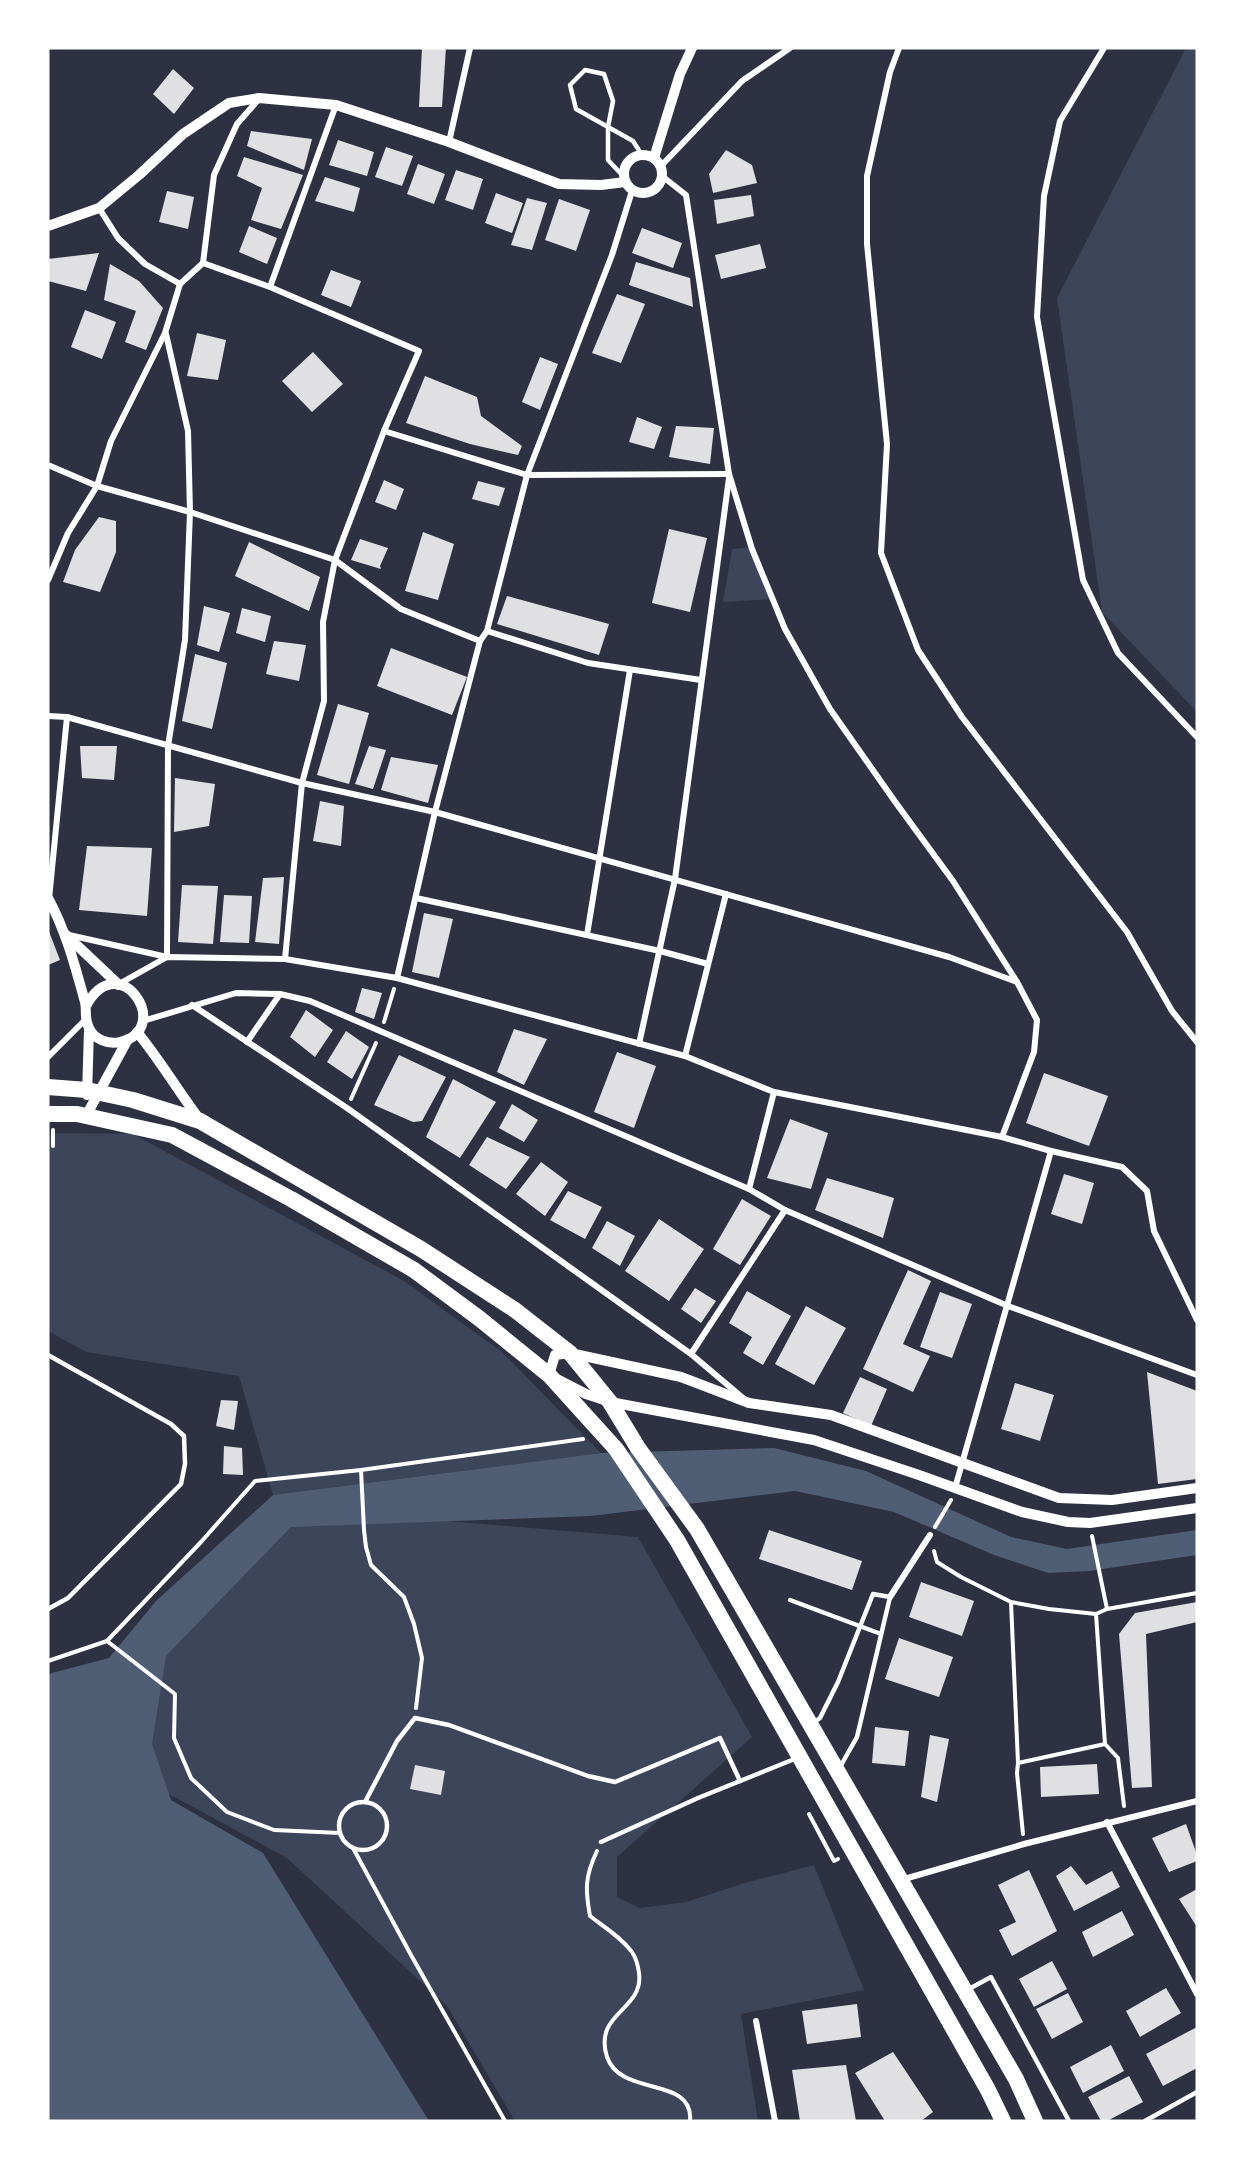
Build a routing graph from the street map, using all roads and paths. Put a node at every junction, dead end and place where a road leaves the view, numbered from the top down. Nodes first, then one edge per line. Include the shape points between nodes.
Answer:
1 (470, 48) edge
2 (692, 48) edge
3 (790, 48) edge
4 (899, 48) edge
5 (1104, 48) edge
6 (260, 98) junction
7 (336, 105) junction
8 (608, 127) junction
9 (449, 141) junction
10 (642, 155) junction
11 (659, 167) junction
12 (627, 183) junction
13 (99, 208) junction
14 (48, 226) edge
15 (203, 263) junction
16 (180, 284) junction
17 (270, 287) junction
18 (165, 333) junction
19 (384, 431) junction
20 (48, 465) edge
21 (729, 474) junction
22 (527, 475) junction
23 (97, 486) junction
24 (190, 512) junction
25 (334, 560) junction
26 (48, 580) edge
27 (487, 631) junction
28 (480, 641) junction
29 (630, 670) junction
30 (700, 680) junction
31 (48, 716) edge
32 (67, 717) junction
33 (1197, 737) edge
34 (168, 746) junction
35 (302, 783) junction
36 (435, 812) junction
37 (599, 858) junction
38 (675, 879) junction
39 (726, 894) junction
40 (416, 898) junction
41 (48, 899) edge
42 (66, 934) junction
43 (587, 935) junction
44 (660, 951) junction
45 (167, 957) junction
46 (285, 959) junction
47 (708, 964) junction
48 (397, 978) junction
49 (1017, 982) junction
50 (119, 985) junction
51 (280, 994) junction
52 (192, 1005) junction
53 (86, 1006) junction
54 (143, 1021) junction
55 (87, 1025) junction
56 (133, 1036) junction
57 (247, 1042) junction
58 (1197, 1042) edge
59 (639, 1044) junction
60 (686, 1056) junction
61 (48, 1057) edge
62 (48, 1087) edge
63 (93, 1091) junction
64 (774, 1092) junction
65 (48, 1114) edge
66 (86, 1116) junction
67 (200, 1120) junction
68 (1002, 1137) junction
69 (1051, 1151) junction
70 (749, 1189) junction
71 (785, 1210) junction
72 (1008, 1306) junction
73 (1197, 1320) edge
74 (570, 1353) junction
75 (691, 1354) junction
76 (48, 1355) edge
77 (1197, 1374) edge
78 (549, 1375) junction
79 (610, 1402) junction
80 (749, 1403) junction
81 (610, 1442) junction
82 (963, 1463) junction
83 (361, 1470) junction
84 (956, 1488) junction
85 (1197, 1488) edge
86 (949, 1504) dead end
87 (1197, 1508) edge
88 (1090, 1522) junction
89 (930, 1535) junction
90 (1197, 1593) edge
91 (890, 1597) junction
92 (790, 1600) dead end
93 (1011, 1602) junction
94 (1107, 1608) junction
95 (48, 1609) edge
96 (1096, 1614) junction
97 (860, 1626) junction
98 (881, 1634) junction
99 (107, 1641) junction
100 (48, 1661) edge
101 (415, 1718) junction
102 (810, 1724) junction
103 (1105, 1744) junction
104 (800, 1757) junction
105 (1018, 1763) junction
106 (838, 1772) junction
107 (741, 1781) junction
108 (1197, 1801) edge
109 (365, 1802) junction
110 (1126, 1818) junction
111 (1107, 1822) junction
112 (340, 1833) junction
113 (601, 1842) joint
114 (1024, 1845) junction
115 (353, 1848) junction
116 (900, 1880) junction
117 (965, 1991) junction
118 (1197, 1994) edge
119 (756, 2021) dead end
120 (1197, 2092) edge
121 (505, 2121) edge
122 (690, 2121) edge
123 (776, 2121) edge
124 (1003, 2121) edge
125 (1035, 2121) edge
126 (1069, 2121) edge
127 (1145, 2121) edge

1 - 9 street
2 - 11 street via 680,74
3 - 11 street via 742,81
4 - 58 street via 867,176 867,244 887,444 882,553 918,650 962,717 1126,932 1172,1011
5 - 33 street via 1060,121 1044,196 1037,318 1083,580 1118,653
6 - 7 street
6 - 13 street via 229,103 183,134
6 - 15 street via 237,124 214,175
7 - 9 street
7 - 17 street
8 - 8 lane via 613,101 603,74 585,70 570,85 576,109
8 - 10 lane via 633,141
8 - 12 lane via 608,160
9 - 12 street via 559,184
10 - 11 street
10 - 12 street via 626,165
11 - 12 street via 657,188 651,192 645,194
11 - 21 street via 686,195
12 - 22 street via 612,255
13 - 14 street
13 - 16 street via 118,238 145,264
15 - 16 street
15 - 17 street
16 - 18 street
17 - 19 street via 418,351
18 - 23 street via 111,441
18 - 24 street via 188,431
19 - 22 street
19 - 25 street
20 - 23 street
21 - 22 street
21 - 30 street
21 - 49 street via 756,559 785,628 819,689 953,881
22 - 27 street
23 - 24 street
23 - 26 street via 68,533
24 - 25 street
24 - 34 street via 185,640
25 - 28 street via 401,609
25 - 35 street via 323,622 324,701
27 - 28 street
27 - 29 street via 588,663
28 - 36 street
29 - 30 street
29 - 37 street
30 - 38 street
31 - 32 street
32 - 34 street
32 - 41 street
34 - 35 street
34 - 45 street
35 - 36 street
35 - 46 street
36 - 37 street
36 - 40 street
37 - 38 street
37 - 43 street
38 - 39 street
38 - 44 street
39 - 47 street
39 - 49 street via 949,957
40 - 43 street
40 - 48 street
41 - 42 street
42 - 45 street
42 - 50 street
42 - 53 street
43 - 44 street
44 - 47 street
44 - 59 street
45 - 46 street
45 - 50 street
46 - 48 street
47 - 60 street
48 - 59 street
49 - 68 street via 1037,1020 1034,1052
50 - 53 street via 105,986 93,993
50 - 54 street via 133,991 142,1005
51 - 52 street via 236,993
51 - 57 street
51 - 70 street via 310,1000
52 - 54 street
52 - 57 street
53 - 55 street
54 - 56 street
55 - 56 street via 97,1038 107,1042 118,1043
55 - 61 street
55 - 63 street
56 - 63 street
56 - 67 street via 156,1056
57 - 75 street via 347,1108
59 - 60 street
60 - 64 street
62 - 63 highway
63 - 66 street
63 - 67 highway
64 - 68 street
64 - 70 street
65 - 66 highway
66 - 78 highway via 172,1135 291,1198 414,1270
67 - 74 highway via 421,1249 515,1310
68 - 69 street
69 - 72 street
69 - 73 street via 1122,1167 1147,1191 1154,1231
70 - 71 street
71 - 72 street
71 - 75 street
72 - 77 street
72 - 82 street
74 - 78 street via 555,1355
74 - 79 highway
74 - 80 street via 681,1377
75 - 80 street
76 - 95 lane via 171,1424 184,1436 185,1464 181,1484 68,1598
78 - 79 street
78 - 81 highway
79 - 84 street via 814,1440
79 - 102 highway via 697,1529
80 - 82 street via 831,1415
81 - 83 path
81 - 104 highway via 677,1540
82 - 84 street
82 - 85 street via 1059,1498 1112,1500
83 - 99 path via 255,1481
83 - 101 path via 364,1530 371,1565 404,1597 422,1658
84 - 88 street via 1022,1512 1068,1522
86 - 89 path
87 - 88 street
88 - 94 path
89 - 91 street
89 - 93 path via 938,1562
90 - 94 path
91 - 97 lane via 873,1594
91 - 98 lane
92 - 97 lane
93 - 96 path
93 - 105 path
94 - 96 path
96 - 103 path
97 - 98 lane
97 - 102 lane via 820,1718
98 - 106 lane via 857,1737
99 - 100 path
99 - 112 path via 175,1694 174,1738 191,1778 227,1812 274,1830
101 - 107 lane via 448,1725 588,1776 615,1782 720,1737
101 - 109 lane via 397,1741
102 - 106 highway
103 - 105 path
103 - 110 path via 1118,1758
104 - 107 lane
104 - 124 highway
105 - 114 path
106 - 116 highway
107 - 113 lane
108 - 110 street
109 - 112 lane via 344,1810 339,1821
109 - 115 lane via 376,1806 387,1826 376,1846
110 - 111 street
111 - 114 street
111 - 118 street
112 - 115 lane
113 - 122 path via 590,1866 585,1891 590,1916 634,1954 640,1978 638,1991 607,2028 604,2043 608,2059 614,2070 630,2081 662,2087 683,2100 691,2113
114 - 116 street
115 - 121 path
116 - 117 highway
117 - 125 highway via 1016,2079
117 - 126 lane via 991,1977
119 - 123 street
120 - 127 lane

